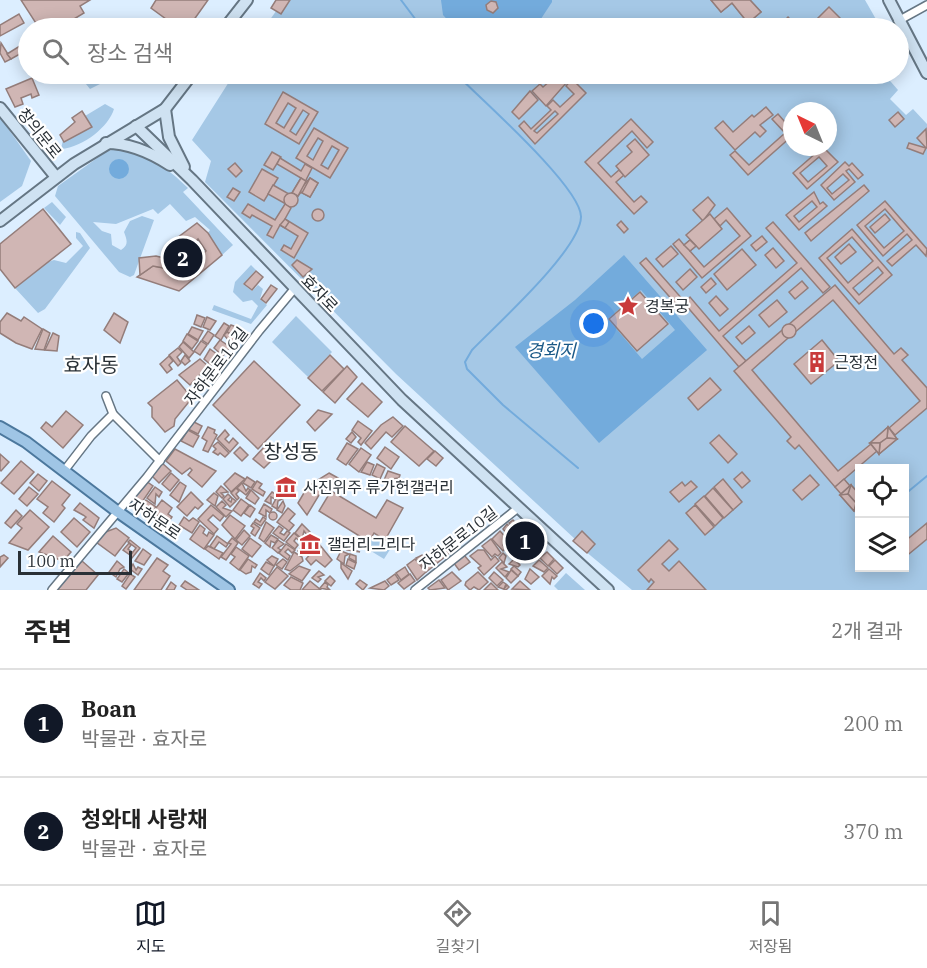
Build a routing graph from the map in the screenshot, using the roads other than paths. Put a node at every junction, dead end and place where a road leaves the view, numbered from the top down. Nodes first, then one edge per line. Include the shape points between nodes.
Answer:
1 (247, 0) edge
2 (882, 0) edge
3 (889, 0) edge
4 (927, 5) edge
5 (233, 18) edge
6 (894, 18) edge
7 (895, 18) edge
8 (908, 18) edge
9 (909, 43) edge
10 (909, 47) edge
11 (927, 73) edge
12 (927, 83) edge
13 (184, 84) edge
14 (0, 108) edge
15 (165, 109) junction
16 (136, 126) junction
17 (106, 143) junction
18 (56, 177) junction
19 (192, 180) junction
20 (0, 221) edge
21 (295, 288) junction
22 (106, 396) dead end
23 (113, 414) junction
24 (0, 427) edge
25 (160, 461) junction
26 (64, 471) junction
27 (518, 508) junction
28 (118, 512) junction
29 (52, 590) edge
30 (229, 590) edge
31 (415, 590) edge
32 (608, 590) edge

1 - 5 street
2 - 6 street
3 - 7 street
4 - 8 street
9 - 11 street
10 - 12 street
13 - 15 street
14 - 18 street, 창의문로
15 - 16 street
15 - 19 street via 169,137
16 - 17 street
16 - 19 street, 효자로
17 - 18 street
17 - 19 street via 123,143 146,151
18 - 20 street
19 - 21 street, 효자로
21 - 25 street, 자하문로16길
21 - 27 street, 효자로 via 402,400
22 - 23 street
23 - 25 street
23 - 26 street
24 - 26 main road, 자하문로
25 - 28 street, 자하문로16길
26 - 28 main road, 자하문로
27 - 31 street, 자하문로10길
27 - 32 street, 효자로
28 - 29 street, 자하문로16길
28 - 30 main road, 자하문로

